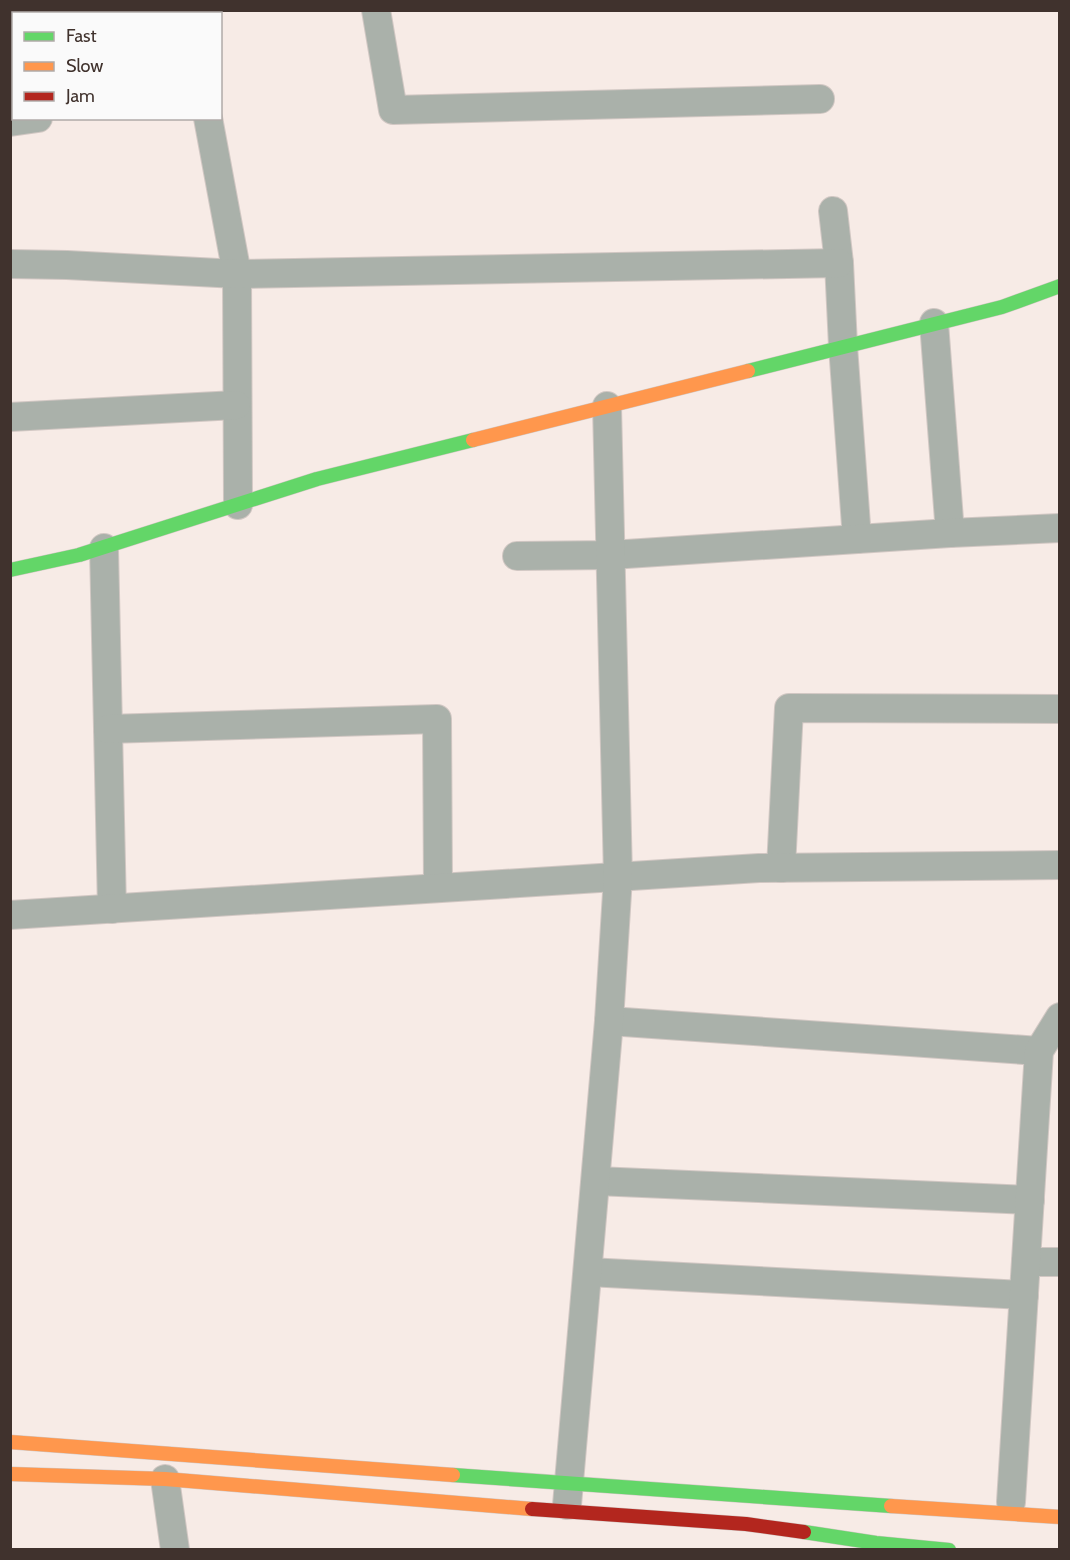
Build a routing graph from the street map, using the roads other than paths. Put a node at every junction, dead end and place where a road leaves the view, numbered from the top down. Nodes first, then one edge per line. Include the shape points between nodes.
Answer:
1 (96, 10) edge
2 (376, 10) edge
3 (71, 12) edge
4 (820, 99) dead end
5 (208, 120) edge
6 (833, 212) dead end
7 (839, 263) junction
8 (10, 264) edge
9 (237, 274) junction
10 (1059, 286) edge
11 (934, 323) junction
12 (843, 346) junction
13 (236, 405) junction
14 (607, 406) junction
15 (10, 417) edge
16 (238, 505) junction
17 (1059, 528) edge
18 (950, 532) junction
19 (857, 539) junction
20 (104, 548) junction
21 (610, 555) junction
22 (517, 556) dead end
23 (10, 570) edge
24 (1059, 709) edge
25 (108, 729) junction
26 (1059, 865) edge
27 (782, 868) junction
28 (618, 877) junction
29 (438, 888) junction
30 (112, 909) junction
31 (10, 915) edge
32 (1059, 1017) edge
33 (609, 1021) junction
34 (1039, 1051) junction
35 (596, 1181) junction
36 (1030, 1200) junction
37 (1026, 1262) junction
38 (1059, 1262) edge
39 (588, 1272) junction
40 (1024, 1295) junction
41 (10, 1442) edge
42 (10, 1474) edge
43 (165, 1479) junction
44 (569, 1485) junction
45 (1011, 1502) dead end
46 (566, 1512) junction
47 (1059, 1517) edge
48 (876, 1546) edge
49 (175, 1550) edge
50 (949, 1550) edge

1 - 3 street
2 - 4 street via 393,110
5 - 9 street
6 - 7 street
7 - 9 street
7 - 12 street
8 - 9 street
9 - 13 street
10 - 11 main road via 1002,307
11 - 12 main road
11 - 18 street
12 - 14 main road
12 - 19 street
13 - 15 street
13 - 16 street
14 - 16 main road via 317,479
14 - 21 street
16 - 20 main road
17 - 18 street
18 - 19 street
19 - 21 street
20 - 23 main road
20 - 25 street
21 - 22 street
21 - 28 street
24 - 27 street via 789,708
25 - 29 street via 438,719
25 - 30 street
26 - 27 street
27 - 28 street
28 - 29 street
28 - 33 street
29 - 30 street
30 - 31 street
32 - 34 street
33 - 34 street
33 - 35 street
34 - 36 street
35 - 36 street
35 - 39 street
36 - 37 street
37 - 38 street
37 - 40 street
39 - 40 street
39 - 44 street
40 - 45 street
41 - 44 main road
42 - 43 main road
43 - 46 main road
43 - 49 street
44 - 46 street
44 - 47 main road
46 - 48 main road via 746,1524
48 - 50 main road

